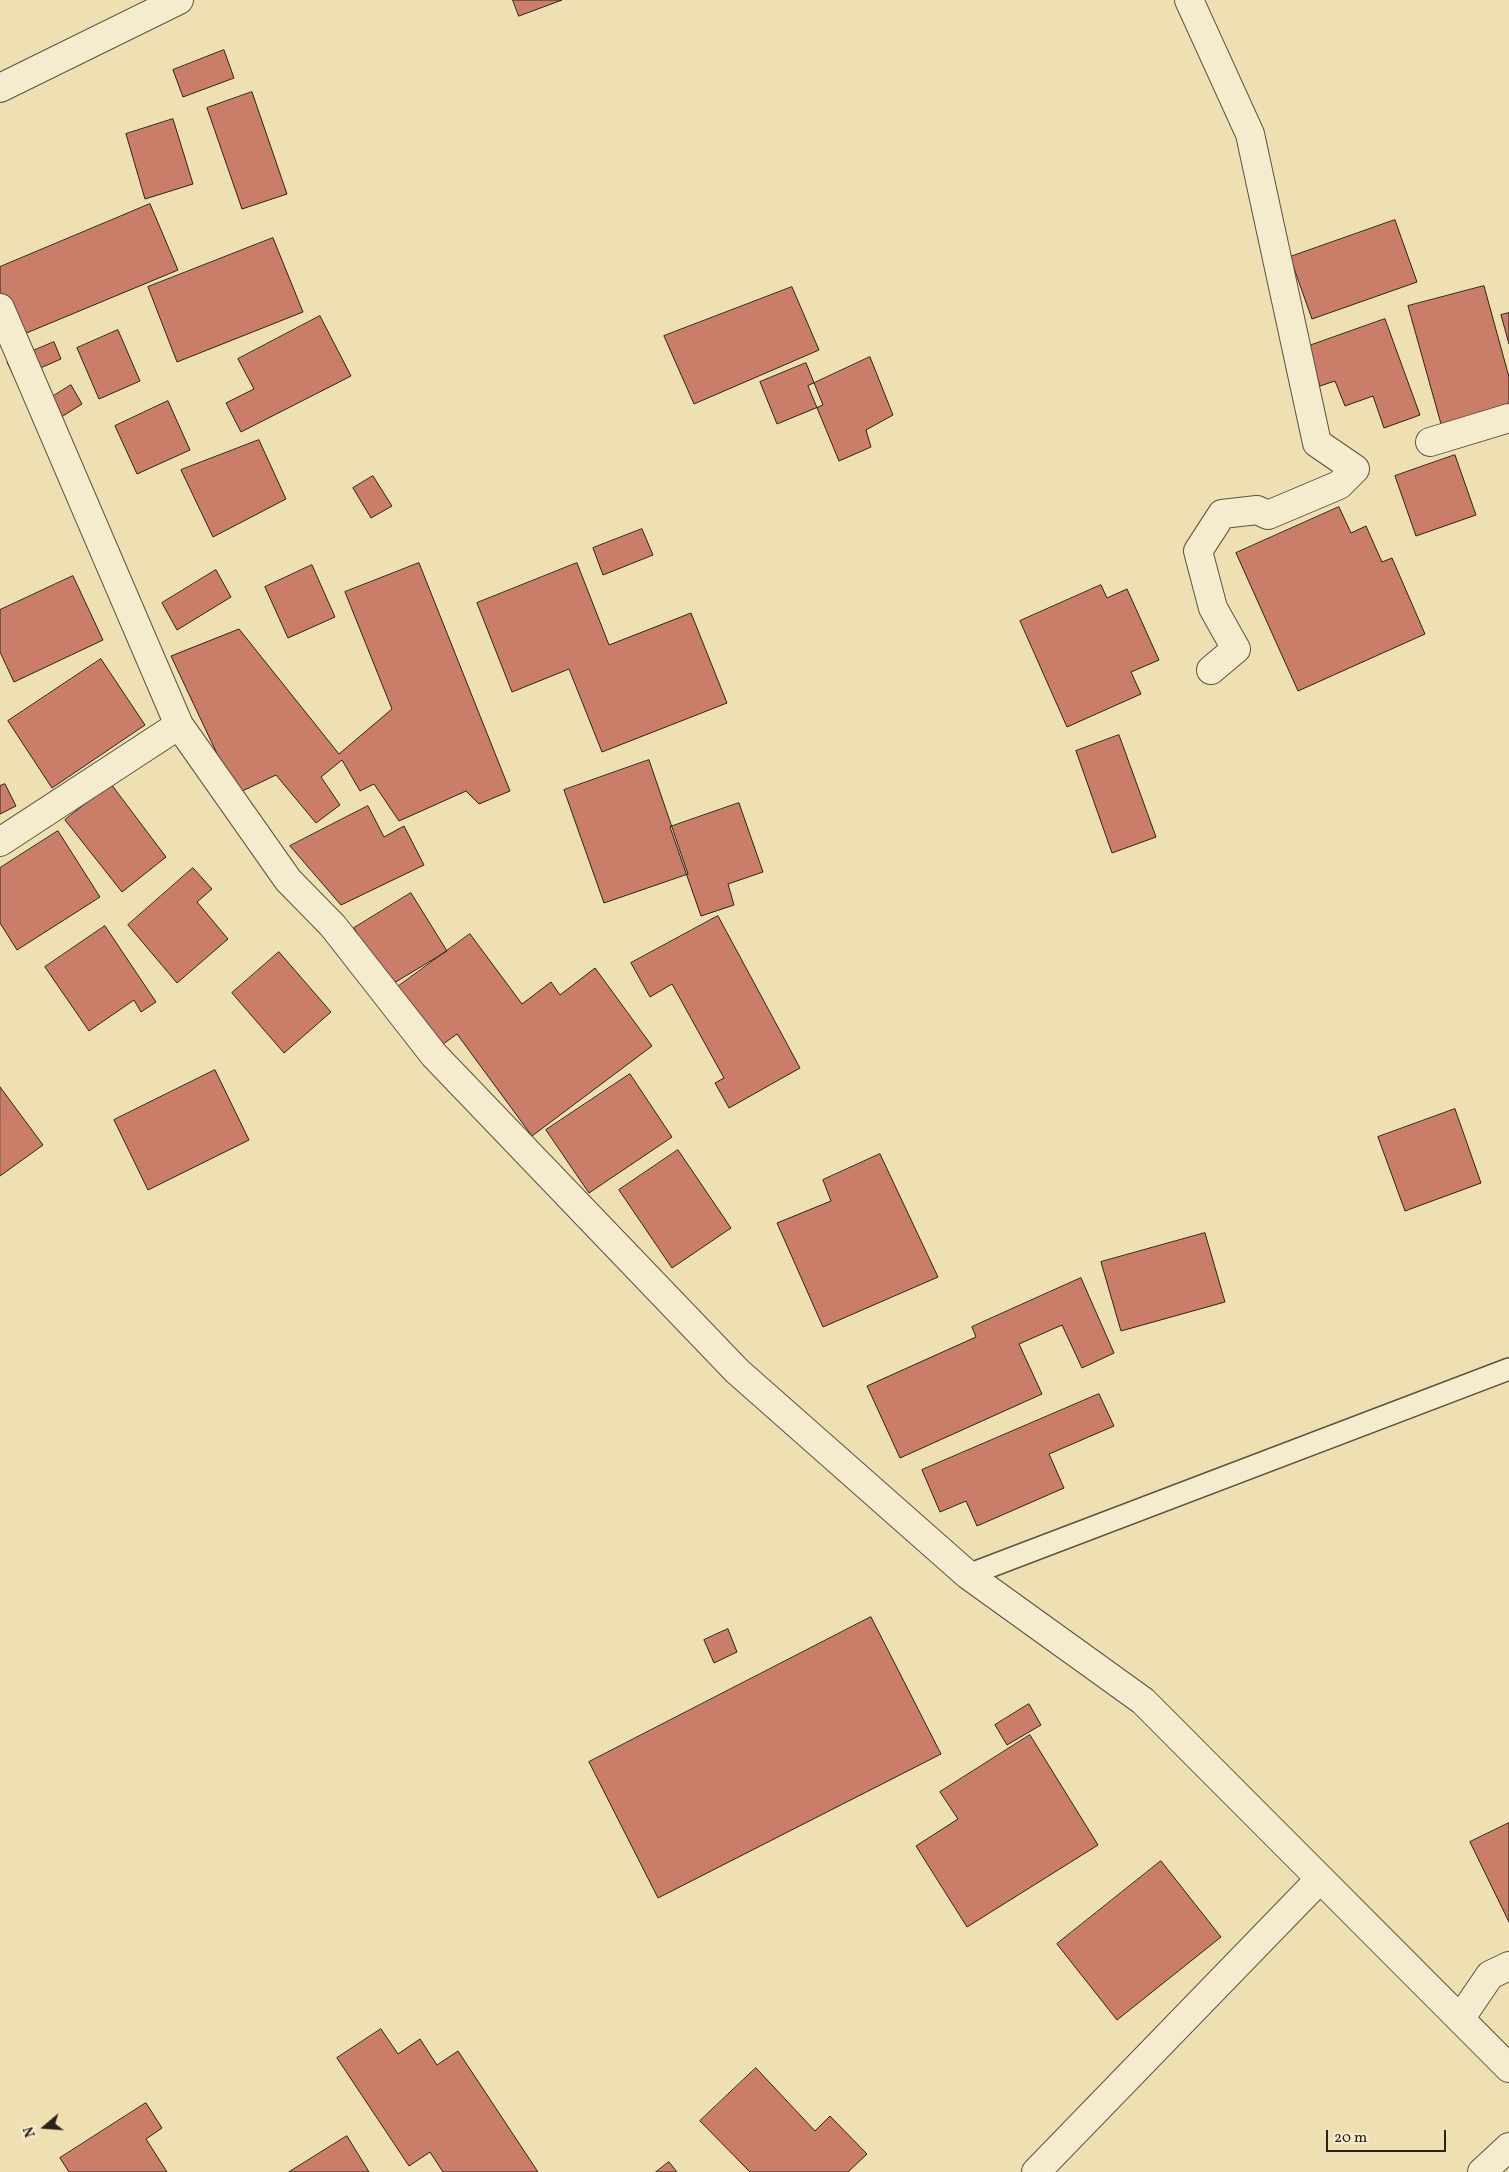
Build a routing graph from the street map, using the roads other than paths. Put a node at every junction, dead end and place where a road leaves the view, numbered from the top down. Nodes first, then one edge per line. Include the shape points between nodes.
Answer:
1 (180, 0) edge
2 (1189, 0) edge
3 (0, 88) edge
4 (0, 308) edge
5 (1509, 418) edge
6 (1430, 442) dead end
7 (1211, 670) dead end
8 (179, 725) junction
9 (0, 842) edge
10 (1509, 1369) edge
11 (968, 1575) junction
12 (1320, 1879) junction
13 (1509, 1966) edge
14 (1460, 2019) junction
15 (1509, 2068) edge
16 (1509, 2147) edge
17 (1036, 2172) edge
18 (1482, 2172) edge

1 - 3 street
2 - 7 street via 1250,134 1317,443 1355,469 1339,485 1268,515 1257,510 1222,514 1198,551 1213,608 1236,649
4 - 8 street
5 - 6 street
8 - 9 street
8 - 11 street via 288,880 333,926 434,1055 737,1371
10 - 11 lane
11 - 12 street via 1142,1702
12 - 14 street
12 - 17 street
13 - 14 street via 1490,1975
14 - 15 street
16 - 18 street

